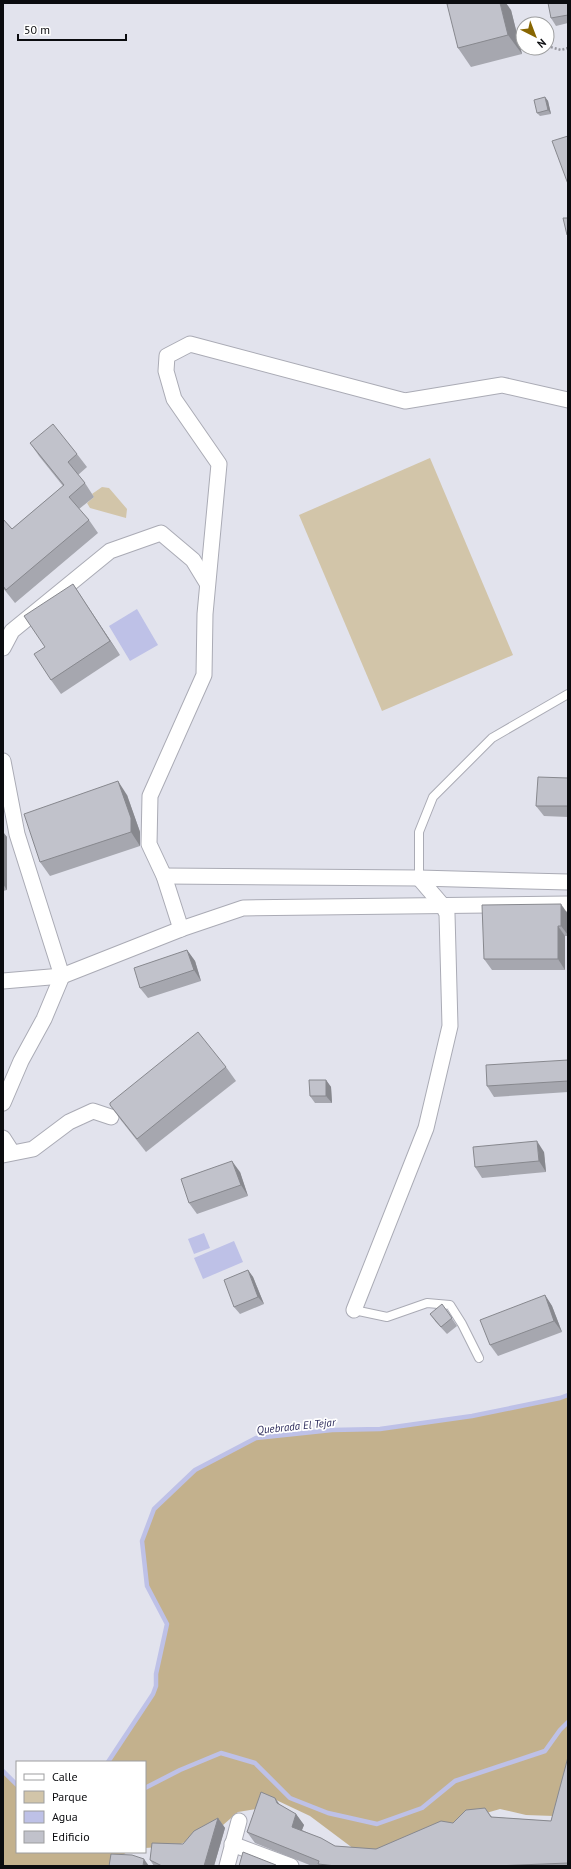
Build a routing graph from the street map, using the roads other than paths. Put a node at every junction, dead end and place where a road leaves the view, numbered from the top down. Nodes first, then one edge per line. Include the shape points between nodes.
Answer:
1 (568, 400) edge
2 (207, 583) junction
3 (3, 648) edge
4 (568, 694) edge
5 (3, 761) edge
6 (10, 835) edge
7 (164, 876) junction
8 (418, 878) junction
9 (532, 882) junction
10 (568, 882) edge
11 (533, 904) junction
12 (568, 904) edge
13 (443, 906) junction
14 (181, 929) junction
15 (62, 976) junction
16 (3, 981) edge
17 (3, 1103) edge
18 (111, 1118) edge
19 (3, 1138) edge
20 (8, 1153) edge
21 (354, 1310) joint
22 (479, 1358) dead end
23 (239, 1821) dead end
24 (232, 1844) junction
25 (227, 1866) edge
26 (291, 1866) edge

1 - 2 street via 502,385 405,401 190,344 167,356 166,371 174,399 219,464
2 - 3 street via 193,560 161,533 110,551 12,631
2 - 7 street via 204,675 150,796 149,844
4 - 8 lane via 492,738 433,797 419,832
5 - 6 street
6 - 15 street
7 - 8 street
7 - 14 street
8 - 9 street
8 - 13 street
9 - 10 street
9 - 11 street
11 - 12 street
11 - 13 street
13 - 14 street via 243,908
13 - 21 street via 447,914 450,1026 426,1128
14 - 15 street
15 - 16 street
15 - 17 street
18 - 20 street via 93,1111 69,1122 33,1149
19 - 20 street
21 - 22 lane via 387,1317 426,1303 450,1305
23 - 24 street
24 - 25 street
24 - 26 street

